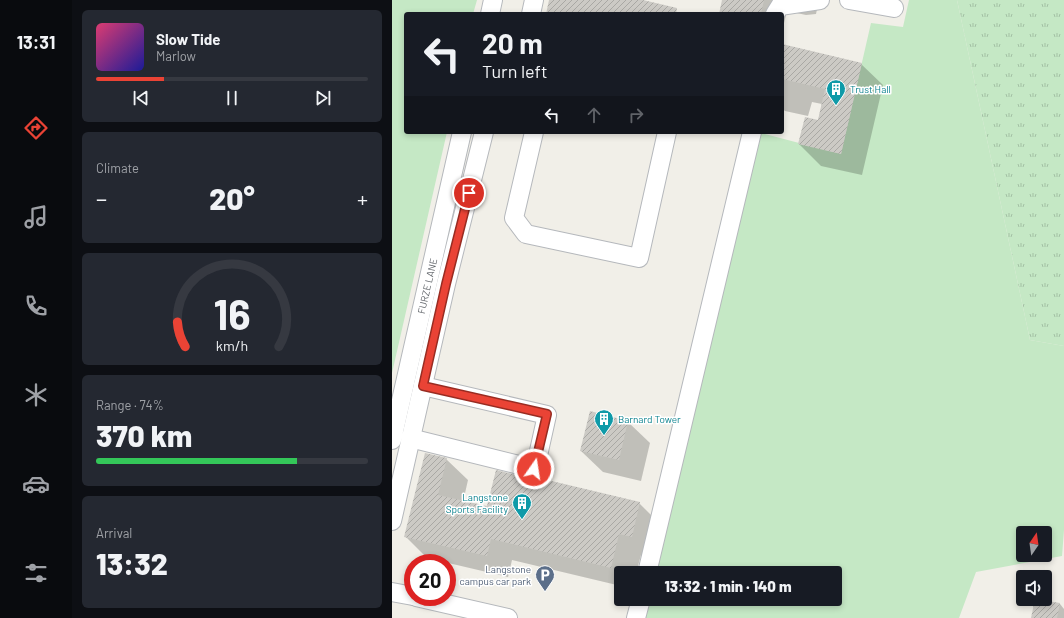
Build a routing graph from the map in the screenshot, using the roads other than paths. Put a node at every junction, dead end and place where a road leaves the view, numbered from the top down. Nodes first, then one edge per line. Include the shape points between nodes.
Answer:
1 (493, 0) edge
2 (534, 0) edge
3 (820, 0) edge
4 (849, 0) edge
5 (894, 8) dead end
6 (490, 12) edge
7 (531, 12) edge
8 (776, 12) edge
9 (462, 134) edge
10 (484, 134) edge
11 (534, 134) edge
12 (667, 134) edge
13 (752, 134) edge
14 (423, 386) junction
15 (410, 438) junction
16 (392, 440) edge
17 (392, 521) edge
18 (649, 566) edge
19 (392, 592) edge
20 (404, 595) edge
21 (454, 606) edge
22 (639, 606) edge
23 (508, 618) edge
24 (636, 618) edge

1 - 6 lane
2 - 7 lane
3 - 8 lane via 780,6
4 - 5 lane
9 - 16 lane, FURZE LANE
10 - 14 lane
11 - 12 lane via 514,218 526,234 639,258
13 - 18 lane
14 - 15 lane
14 - 15 lane via 547,414 534,469
15 - 17 lane
19 - 20 lane
21 - 23 lane
22 - 24 lane

